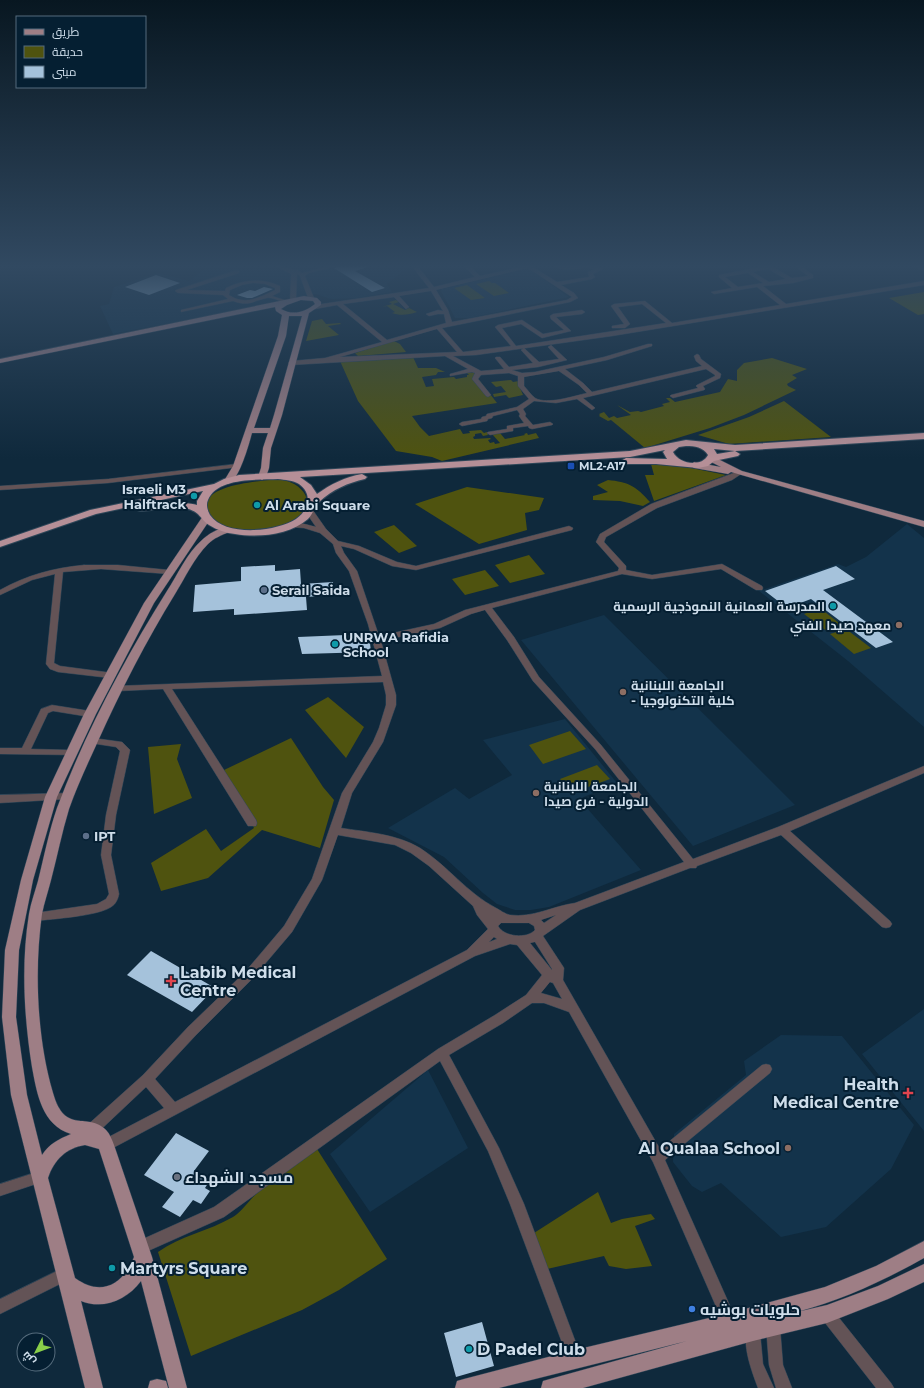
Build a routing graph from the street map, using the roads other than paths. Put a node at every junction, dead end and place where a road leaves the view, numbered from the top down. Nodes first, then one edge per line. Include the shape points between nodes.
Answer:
1 (160, 330) edge
2 (165, 330) edge
3 (371, 330) edge
4 (432, 330) edge
5 (441, 330) edge
6 (500, 330) edge
7 (533, 330) edge
8 (568, 330) edge
9 (608, 330) edge
10 (637, 330) edge
11 (292, 332) joint
12 (612, 334) junction
13 (545, 336) junction
14 (386, 342) junction
15 (551, 345) junction
16 (650, 345) dead end
17 (515, 348) junction
18 (524, 350) dead end
19 (352, 352) junction
20 (462, 354) junction
21 (430, 355) junction
22 (447, 355) junction
23 (697, 356) dead end
24 (358, 357) junction
25 (498, 358) dead end
26 (342, 359) junction
27 (325, 360) junction
28 (0, 362) edge
29 (291, 363) junction
30 (538, 364) junction
31 (0, 365) edge
32 (706, 367) junction
33 (560, 369) junction
34 (508, 370) junction
35 (476, 371) junction
36 (452, 375) dead end
37 (521, 375) junction
38 (591, 394) junction
39 (488, 395) dead end
40 (673, 396) dead end
41 (578, 398) junction
42 (533, 399) junction
43 (518, 408) junction
44 (592, 408) dead end
45 (462, 424) dead end
46 (550, 424) dead end
47 (531, 426) junction
48 (250, 430) junction
49 (273, 430) junction
50 (490, 433) dead end
51 (924, 436) edge
52 (924, 442) edge
53 (701, 445) junction
54 (673, 446) junction
55 (712, 458) junction
56 (681, 463) junction
57 (694, 465) junction
58 (237, 466) junction
59 (737, 473) junction
60 (278, 476) junction
61 (262, 477) junction
62 (228, 481) junction
63 (217, 486) junction
64 (0, 488) edge
65 (179, 493) junction
66 (314, 502) junction
67 (177, 503) junction
68 (309, 511) junction
69 (204, 515) junction
70 (924, 524) edge
71 (290, 525) junction
72 (569, 528) dead end
73 (226, 530) junction
74 (323, 531) junction
75 (336, 543) junction
76 (0, 544) edge
77 (0, 552) edge
78 (59, 571) junction
79 (169, 572) junction
80 (622, 572) junction
81 (758, 588) dead end
82 (0, 593) edge
83 (487, 607) junction
84 (140, 620) junction
85 (154, 621) junction
86 (376, 639) junction
87 (110, 675) junction
88 (386, 679) junction
89 (166, 687) junction
90 (118, 688) junction
91 (90, 714) junction
92 (93, 741) junction
93 (0, 751) edge
94 (25, 752) junction
95 (71, 753) junction
96 (924, 769) edge
97 (68, 796) junction
98 (51, 797) junction
99 (0, 799) edge
100 (252, 823) dead end
101 (334, 830) junction
102 (782, 830) junction
103 (692, 865) junction
104 (477, 903) junction
105 (576, 908) junction
106 (35, 917) junction
107 (507, 919) junction
108 (531, 919) junction
109 (886, 924) dead end
110 (492, 928) junction
111 (539, 933) junction
112 (514, 939) junction
113 (471, 953) junction
114 (553, 978) junction
115 (530, 998) junction
116 (572, 1008) junction
117 (442, 1053) junction
118 (766, 1069) dead end
119 (147, 1079) junction
120 (173, 1109) junction
121 (87, 1134) junction
122 (106, 1145) junction
123 (658, 1158) junction
124 (40, 1177) junction
125 (0, 1190) edge
126 (924, 1249) edge
127 (141, 1252) junction
128 (924, 1273) edge
129 (66, 1279) junction
130 (0, 1307) edge
131 (827, 1314) junction
132 (730, 1322) junction
133 (773, 1326) junction
134 (752, 1332) junction
135 (575, 1359) junction
136 (94, 1388) edge
137 (178, 1388) edge
138 (464, 1388) edge
139 (550, 1388) edge
140 (766, 1388) edge
141 (784, 1388) edge
142 (886, 1388) edge

1 - 28 main road
2 - 31 main road
3 - 14 street
4 - 14 street
5 - 20 street
6 - 17 street
7 - 13 street
8 - 13 street
9 - 12 street
10 - 12 street
11 - 29 main road
11 - 48 main road
12 - 15 street
13 - 15 street
14 - 19 street
15 - 17 street
15 - 30 street via 564,360
16 - 33 street
17 - 20 street
18 - 30 street
19 - 24 street
19 - 27 street
20 - 22 street
21 - 22 street
21 - 24 street via 416,352
21 - 26 street
22 - 35 street
23 - 32 street
24 - 26 street
25 - 34 street
26 - 27 street
27 - 29 street
29 - 49 main road
30 - 34 street
32 - 38 street
32 - 40 street via 716,372 718,377 699,386 702,389
33 - 37 street
33 - 38 street
34 - 35 street
34 - 37 street
35 - 36 street
35 - 39 street via 475,379
37 - 42 street via 520,386
38 - 41 street
41 - 42 street via 552,402
41 - 44 street
42 - 43 street
43 - 45 street via 489,415 490,417 484,418 485,420
43 - 47 street
46 - 47 street
47 - 50 street via 509,427 511,430
48 - 49 main road
48 - 58 main road
49 - 61 main road
51 - 53 highway via 735,448
52 - 55 highway via 739,453
53 - 54 highway via 686,443
53 - 55 highway via 712,451
54 - 56 highway via 668,452 669,455
54 - 60 highway via 630,454
55 - 57 highway via 707,463
55 - 59 main road
56 - 57 highway
56 - 66 highway via 631,461 355,478 340,482
57 - 59 main road
58 - 62 main road
58 - 64 street via 108,481
59 - 70 main road
59 - 80 street via 654,506 604,536 600,542 623,568
60 - 61 highway
60 - 66 highway via 302,482 309,489
61 - 62 highway
62 - 63 highway
63 - 65 highway
63 - 69 highway via 202,501
65 - 67 highway via 183,494 184,498
65 - 76 highway via 94,512
66 - 68 highway
67 - 69 highway via 191,506
67 - 77 highway via 87,520
68 - 71 highway
68 - 74 street
69 - 73 highway via 211,523
69 - 79 main road via 191,542
71 - 73 highway via 258,532
71 - 74 street
72 - 75 street via 416,568 396,565 356,547
73 - 85 main road via 203,544
74 - 75 street
75 - 86 street via 355,576
78 - 79 street via 117,567
78 - 82 street via 35,577
78 - 87 street via 50,664 55,668
79 - 84 main road
80 - 81 street via 652,577 722,566
80 - 83 street
83 - 86 street via 436,626
83 - 103 street via 536,679 598,747
84 - 85 main road
84 - 87 main road
85 - 90 main road
86 - 88 street
87 - 91 main road
88 - 89 street
88 - 101 street via 391,705 384,728 347,793
89 - 90 street
89 - 100 street
90 - 92 main road
91 - 94 street via 52,708 44,711
91 - 95 main road
92 - 97 main road
92 - 106 street via 119,744 124,750 106,855 113,898 106,906 98,908
93 - 94 street
94 - 95 street
95 - 98 main road
96 - 102 street
97 - 98 street
97 - 106 main road
98 - 99 street
98 - 124 main road via 27,880 12,950 9,1017 19,1095
101 - 104 street via 397,842 415,850
101 - 119 street via 317,880 288,929 249,975
102 - 103 street
102 - 109 street
103 - 105 street
104 - 107 street
104 - 110 street
105 - 108 street via 562,909
105 - 111 street
106 - 121 main road via 31,964 35,1040 44,1092 54,1114 63,1124
107 - 108 street
107 - 110 street via 496,920
108 - 111 street via 539,924
110 - 112 street via 500,937
110 - 113 street
111 - 112 street via 532,939
111 - 114 street via 558,968
112 - 113 street
112 - 114 street via 531,951
113 - 120 street
114 - 115 street
114 - 116 street
115 - 116 street via 544,998
115 - 117 street
116 - 123 street
117 - 127 street via 229,1206
117 - 135 street via 493,1148 517,1204
118 - 123 street
119 - 120 street
119 - 121 street
120 - 122 street
121 - 122 main road via 99,1132
121 - 124 main road via 66,1143 51,1154
122 - 127 main road
123 - 132 street
124 - 125 street
124 - 129 main road
126 - 132 main road via 882,1272 825,1296
127 - 129 main road via 137,1272 127,1284 106,1296 91,1297 78,1293
127 - 137 main road
128 - 131 main road via 882,1293
129 - 130 street
129 - 136 main road
131 - 133 main road
131 - 142 street
132 - 135 main road
133 - 134 main road
133 - 141 street via 776,1365
134 - 139 main road
134 - 140 street via 756,1364
135 - 138 main road

